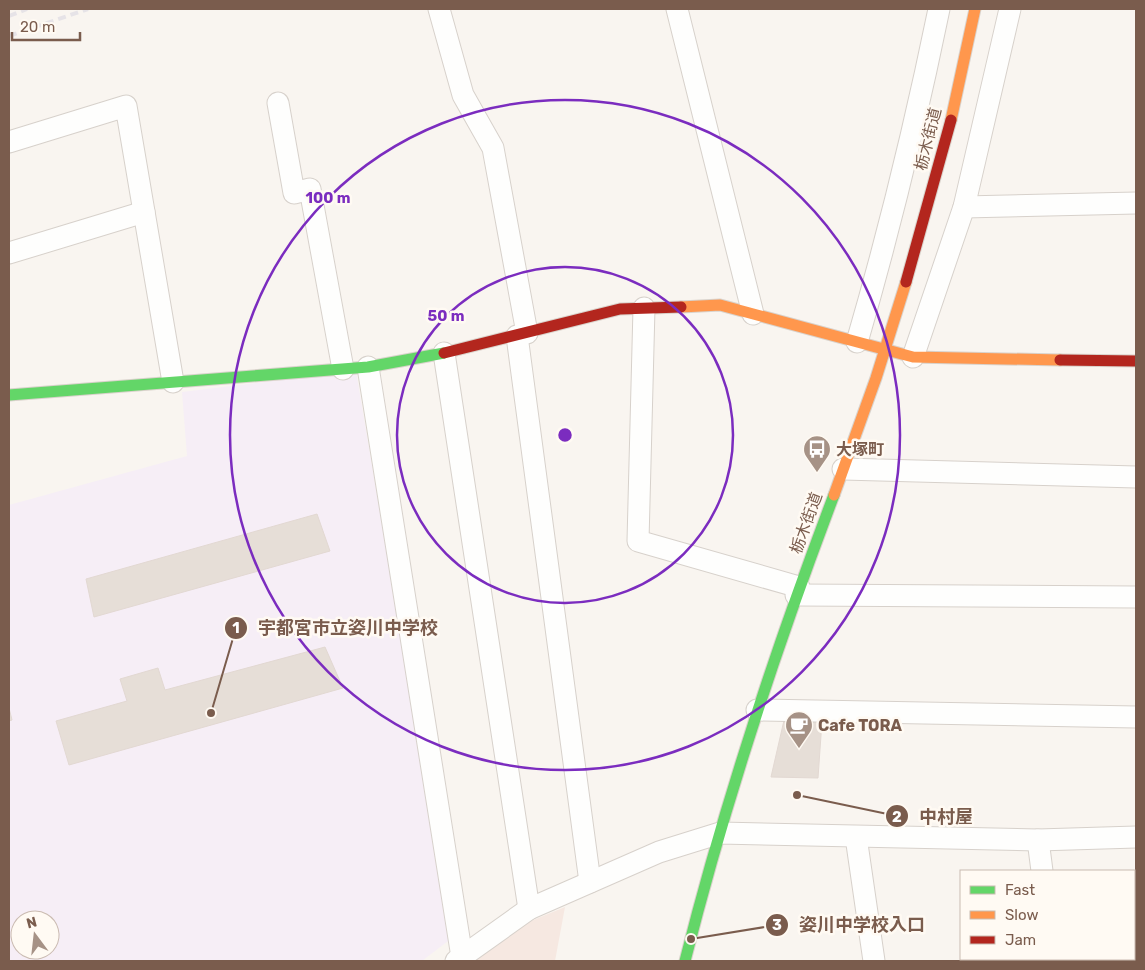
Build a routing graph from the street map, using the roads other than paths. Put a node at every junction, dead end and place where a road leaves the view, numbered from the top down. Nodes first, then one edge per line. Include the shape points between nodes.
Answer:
1 (439, 9) edge
2 (677, 9) edge
3 (939, 9) edge
4 (975, 9) edge
5 (1010, 9) edge
6 (278, 103) dead end
7 (9, 142) edge
8 (1136, 203) edge
9 (964, 207) junction
10 (144, 212) junction
11 (9, 253) edge
12 (644, 308) junction
13 (753, 314) junction
14 (522, 335) junction
15 (857, 342) junction
16 (886, 350) junction
17 (444, 353) junction
18 (913, 357) junction
19 (1136, 361) edge
20 (368, 367) junction
21 (343, 369) junction
22 (173, 382) junction
23 (9, 395) edge
24 (843, 469) junction
25 (1136, 477) edge
26 (798, 591) junction
27 (1136, 597) edge
28 (757, 710) junction
29 (1136, 717) edge
30 (720, 833) junction
31 (856, 836) junction
32 (1136, 837) edge
33 (1038, 840) junction
34 (1042, 870) edge
35 (590, 882) junction
36 (529, 909) junction
37 (459, 959) edge
38 (685, 961) edge
39 (874, 961) edge

1 - 14 street via 463,95 493,148
2 - 13 street
3 - 15 street via 892,222
4 - 16 street, 栃木街道 via 939,165
5 - 9 street
6 - 21 street via 294,193 310,190
7 - 10 street via 126,106
8 - 9 street
9 - 18 street
10 - 11 street
10 - 22 street
12 - 13 street via 720,305
12 - 14 street via 620,309
12 - 26 street via 638,541
13 - 15 street
14 - 17 street
14 - 35 street
15 - 16 street
16 - 18 street
16 - 24 street, 栃木街道
17 - 20 street
17 - 36 street
18 - 19 street
20 - 21 street
20 - 37 street
21 - 22 street
22 - 23 street
24 - 25 street
24 - 26 street, 栃木街道
26 - 27 street
26 - 28 street, 栃木街道
28 - 29 street
28 - 30 street, 栃木街道
30 - 31 street
30 - 35 street via 659,852
30 - 38 street, 栃木街道
31 - 33 street
31 - 39 street
32 - 33 street
33 - 34 street
35 - 36 street
36 - 37 street

